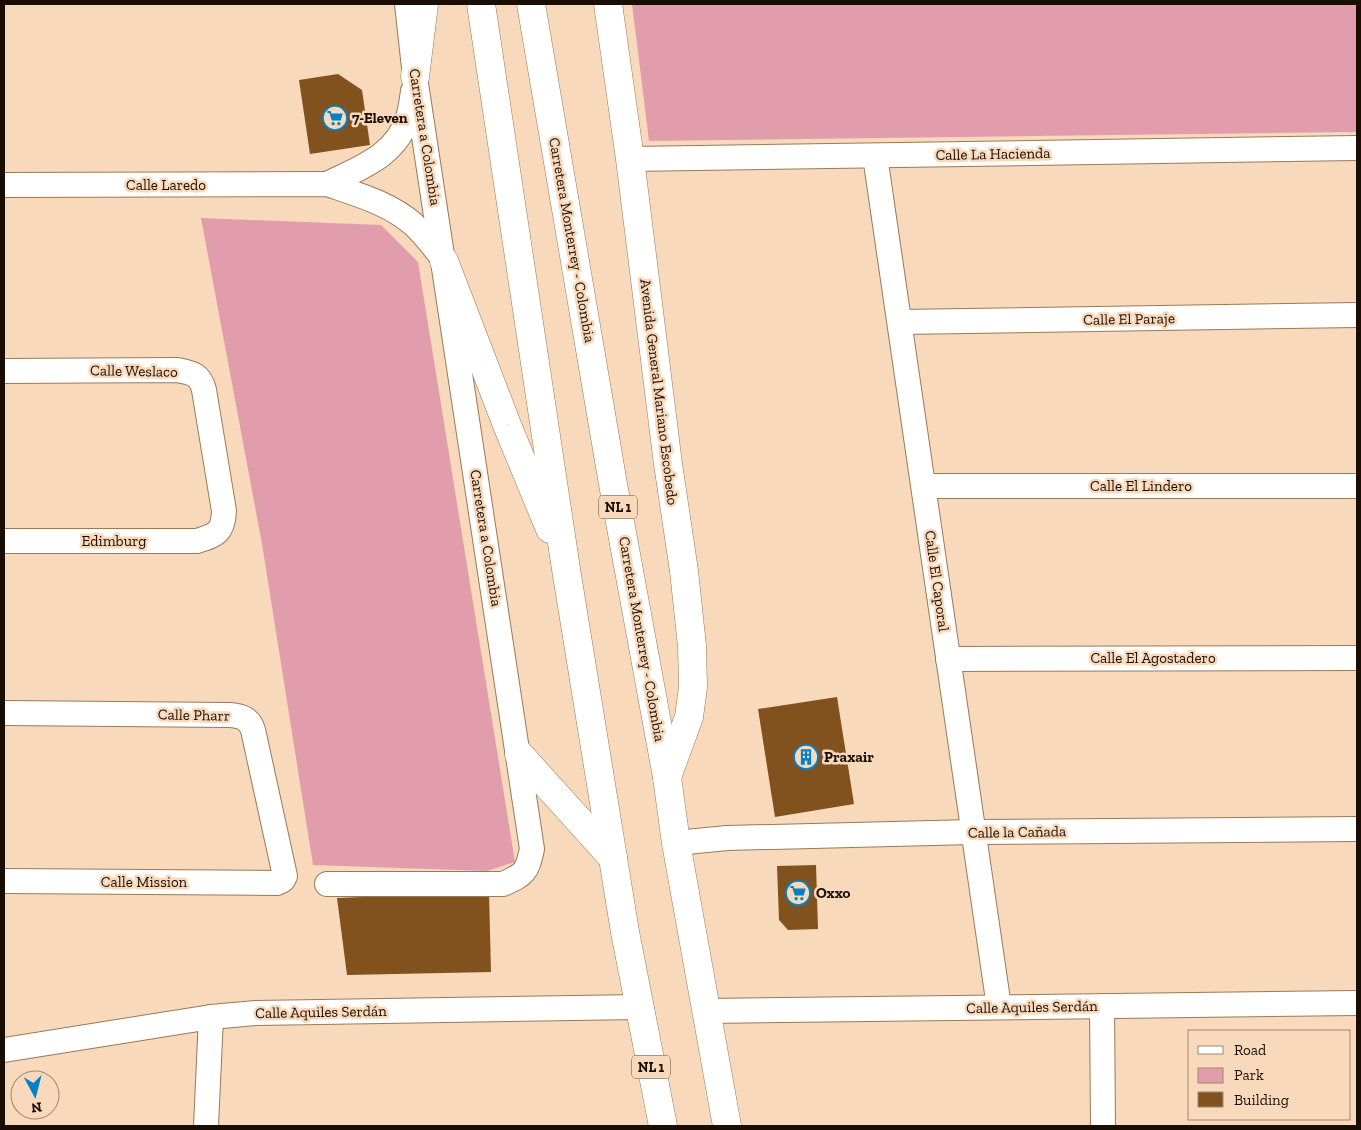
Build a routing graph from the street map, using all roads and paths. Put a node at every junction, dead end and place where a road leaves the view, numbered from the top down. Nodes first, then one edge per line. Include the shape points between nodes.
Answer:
1 (407, 4) edge
2 (424, 4) edge
3 (482, 4) edge
4 (531, 4) edge
5 (608, 4) edge
6 (415, 77) junction
7 (1357, 148) edge
8 (875, 156) junction
9 (630, 159) junction
10 (327, 184) junction
11 (4, 185) edge
12 (444, 261) junction
13 (1357, 315) edge
14 (900, 322) junction
15 (4, 371) edge
16 (924, 486) junction
17 (1357, 486) edge
18 (221, 528) joint
19 (4, 541) edge
20 (566, 569) junction
21 (1357, 658) edge
22 (948, 659) junction
23 (4, 713) edge
24 (519, 754) junction
25 (667, 777) junction
26 (1357, 829) edge
27 (973, 832) junction
28 (676, 843) junction
29 (614, 858) junction
30 (283, 880) joint
31 (4, 881) edge
32 (327, 884) dead end
33 (1357, 1003) edge
34 (1102, 1006) junction
35 (640, 1007) junction
36 (998, 1007) junction
37 (706, 1011) junction
38 (211, 1017) junction
39 (4, 1050) edge
40 (206, 1126) edge
41 (663, 1126) edge
42 (727, 1126) edge
43 (1103, 1126) edge

1 - 6 street, Carretera a Colombia
2 - 6 main road
3 - 20 main road, NL 1
4 - 25 main road, Carretera Monterrey - Colombia / NL 1
5 - 9 main road, Avenida General Mariano Escobedo / NL 1
6 - 10 street, Calle Laredo via 409,114 393,146 368,165
6 - 12 street, Carretera a Colombia
7 - 8 street, Calle La Hacienda
8 - 9 street, Calle La Hacienda
8 - 14 street, Calle El Caporal
9 - 25 main road, Avenida General Mariano Escobedo / NL 1 via 692,646 693,687 689,717
10 - 11 street, Calle Laredo
10 - 12 street, Calle Laredo via 392,210 427,238
12 - 20 main road
12 - 24 street, Carretera a Colombia
13 - 14 street, Calle El Paraje
14 - 16 street, Calle El Caporal
15 - 18 street, Calle Weslaco via 177,370 198,377 204,390 223,503
16 - 17 street, Calle El Lindero
16 - 22 street, Calle El Caporal
18 - 19 street, Edimburg via 197,541
20 - 29 main road, NL 1
21 - 22 street, Calle El Agostadero
22 - 27 street, Calle El Caporal
23 - 30 street, Calle Pharr via 230,715 245,718 253,730 285,876
24 - 29 main road
24 - 32 street, Carretera a Colombia via 532,849 528,868 517,877 503,884
25 - 28 main road, Carretera Monterrey - Colombia / NL 1
26 - 27 street, Calle la Cañada
27 - 28 street, Calle la Cañada via 726,838
27 - 36 street, Calle El Caporal
28 - 37 main road, Carretera Monterrey - Colombia / NL 1
29 - 35 main road, NL 1
30 - 31 street, Calle Mission via 277,884
33 - 34 street, Calle Aquiles Serdán
34 - 36 street, Calle Aquiles Serdán
34 - 43 street
35 - 38 street, Calle Aquiles Serdán via 256,1013
35 - 41 main road, NL 1
36 - 37 street, Calle Aquiles Serdán
37 - 42 main road, Carretera Monterrey - Colombia / NL 1
38 - 39 street, Calle Aquiles Serdán
38 - 40 street

